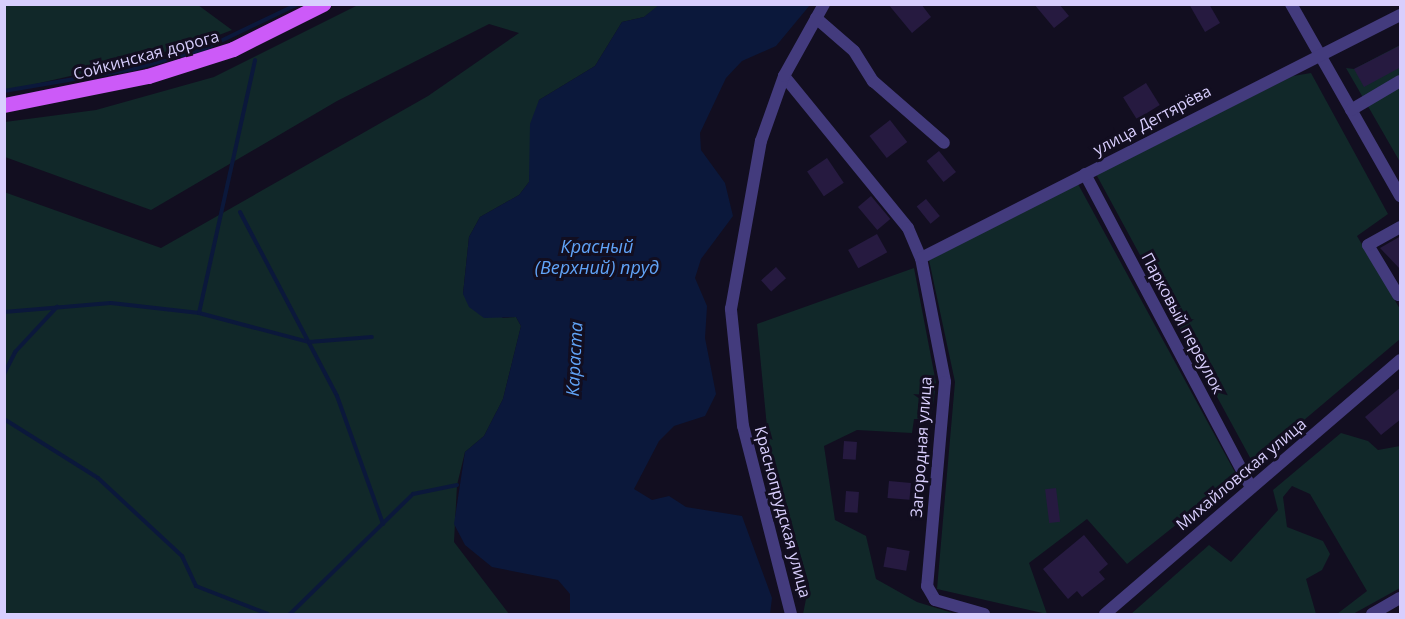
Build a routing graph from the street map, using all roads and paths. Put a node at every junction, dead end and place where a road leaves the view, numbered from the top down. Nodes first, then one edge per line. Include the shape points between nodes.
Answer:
1 (323, 4) edge
2 (824, 4) edge
3 (1291, 4) edge
4 (1401, 15) edge
5 (816, 18) junction
6 (1320, 56) junction
7 (784, 76) junction
8 (1401, 81) edge
9 (4, 105) edge
10 (1351, 110) junction
11 (944, 144) dead end
12 (1085, 174) junction
13 (1401, 196) edge
14 (1401, 227) edge
15 (921, 258) junction
16 (1398, 295) dead end
17 (1401, 360) edge
18 (1251, 488) junction
19 (1401, 598) edge
20 (792, 615) edge
21 (984, 615) edge
22 (1105, 615) edge
23 (1372, 615) edge

1 - 9 main road, Сойкинская дорога via 233,49 148,76
2 - 5 street, Краснопрудская улица
3 - 6 street
4 - 6 street, улица Дегтярёва
5 - 7 street, Краснопрудская улица
5 - 11 street via 854,51 873,81
6 - 10 street
6 - 12 street, улица Дегтярёва
7 - 15 street, Загородная улица via 908,228
7 - 20 street, Краснопрудская улица via 750,185 731,309 743,426
8 - 10 street
10 - 13 street
12 - 15 street, улица Дегтярёва
12 - 18 street, Парковый переулок
14 - 16 street via 1368,245
15 - 21 street, Загородная улица via 945,382 927,586 935,600
17 - 18 street, Михайловская улица
18 - 22 street, Михайловская улица
19 - 23 street

